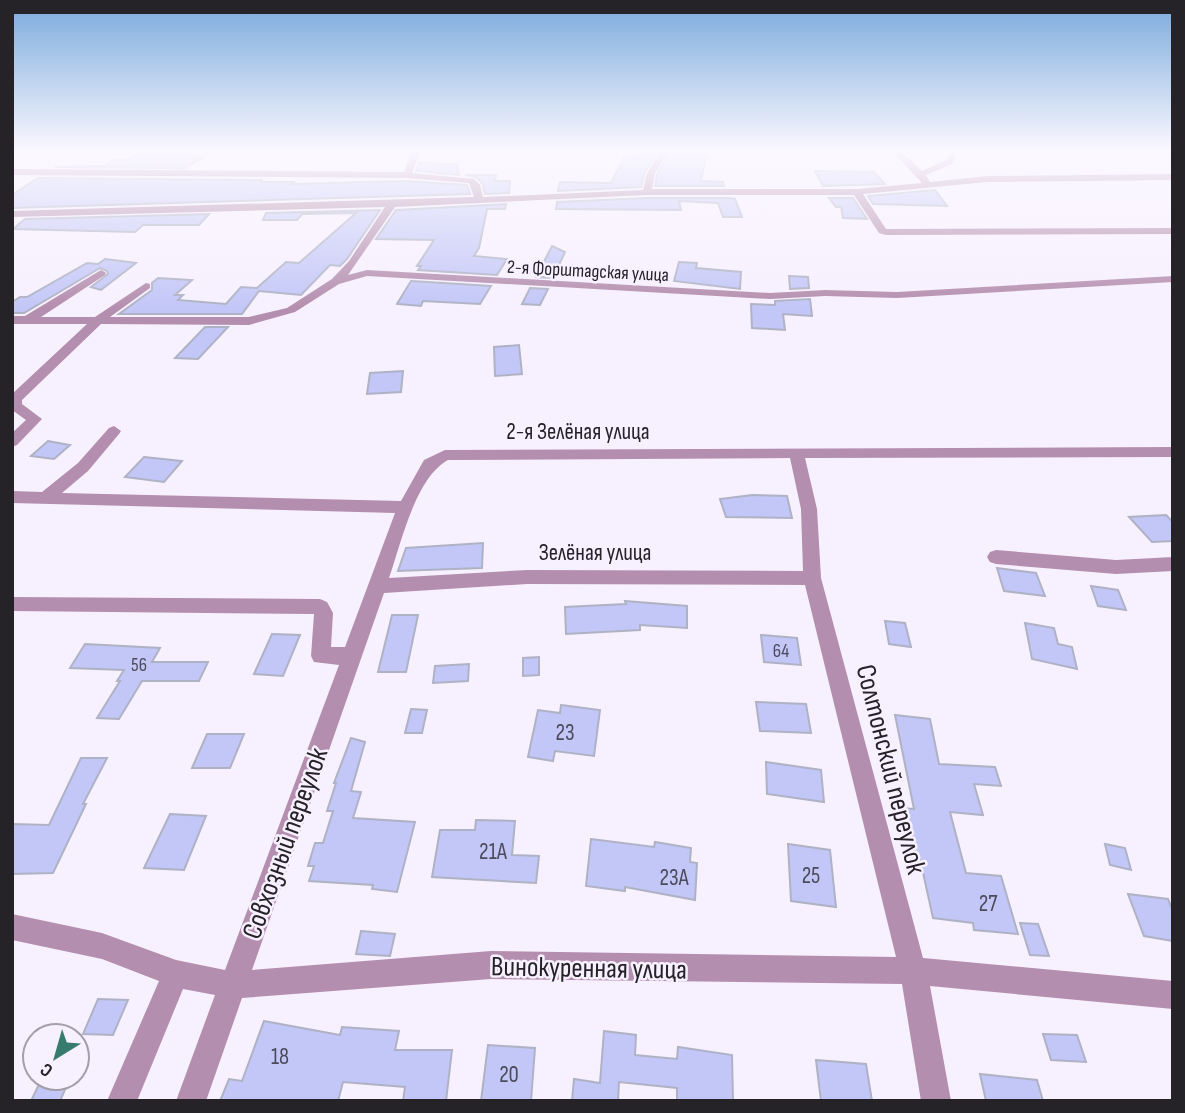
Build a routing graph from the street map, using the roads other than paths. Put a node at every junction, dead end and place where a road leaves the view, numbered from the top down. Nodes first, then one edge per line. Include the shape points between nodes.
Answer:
1 (392, 204) joint
2 (865, 204) edge
3 (12, 214) edge
4 (1173, 232) edge
5 (101, 273) dead end
6 (1173, 279) edge
7 (335, 282) junction
8 (146, 286) dead end
9 (12, 320) edge
10 (28, 320) junction
11 (97, 320) junction
12 (114, 431) dead end
13 (12, 442) edge
14 (796, 452) junction
15 (1173, 452) edge
16 (12, 497) edge
17 (47, 497) junction
18 (406, 506) junction
19 (996, 557) dead end
20 (1173, 564) edge
21 (812, 578) junction
22 (377, 586) junction
23 (12, 604) edge
24 (351, 656) junction
25 (12, 927) edge
26 (913, 971) junction
27 (176, 974) junction
28 (233, 985) junction
29 (1173, 995) edge
30 (122, 1101) edge
31 (191, 1101) edge
32 (936, 1101) edge

1 - 3 street
1 - 7 street
2 - 4 street via 886,232
5 - 10 street
6 - 7 street, 2-я Форштадская улица via 897,295 770,296 376,274
7 - 11 street, 2-я Форштадская улица via 291,310 249,321
8 - 11 street
9 - 10 street, 2-я Форштадская улица
10 - 11 street, 2-я Форштадская улица
11 - 13 street via 15,399 15,406 34,419
12 - 17 street via 83,467
14 - 15 street, 2-я Зелёная улица
14 - 18 street, 2-я Зелёная улица via 445,455 429,464
14 - 21 street, Солтонский переулок via 809,509
16 - 17 street
17 - 18 street
18 - 22 street, 2-я Зелёная улица
19 - 20 street via 1116,567
21 - 22 street, Зелёная улица via 527,577
21 - 26 street, Солтонский переулок
22 - 24 street, Совхозный переулок
23 - 24 street via 320,607 324,613 321,656
24 - 28 street, Совхозный переулок
25 - 27 street, Винокуренная улица via 102,946
26 - 28 street, Винокуренная улица via 491,965
26 - 29 street, Винокуренная улица
26 - 32 street, Солтонский переулок
27 - 28 street, Винокуренная улица
27 - 30 street
28 - 31 street, Совхозный переулок

